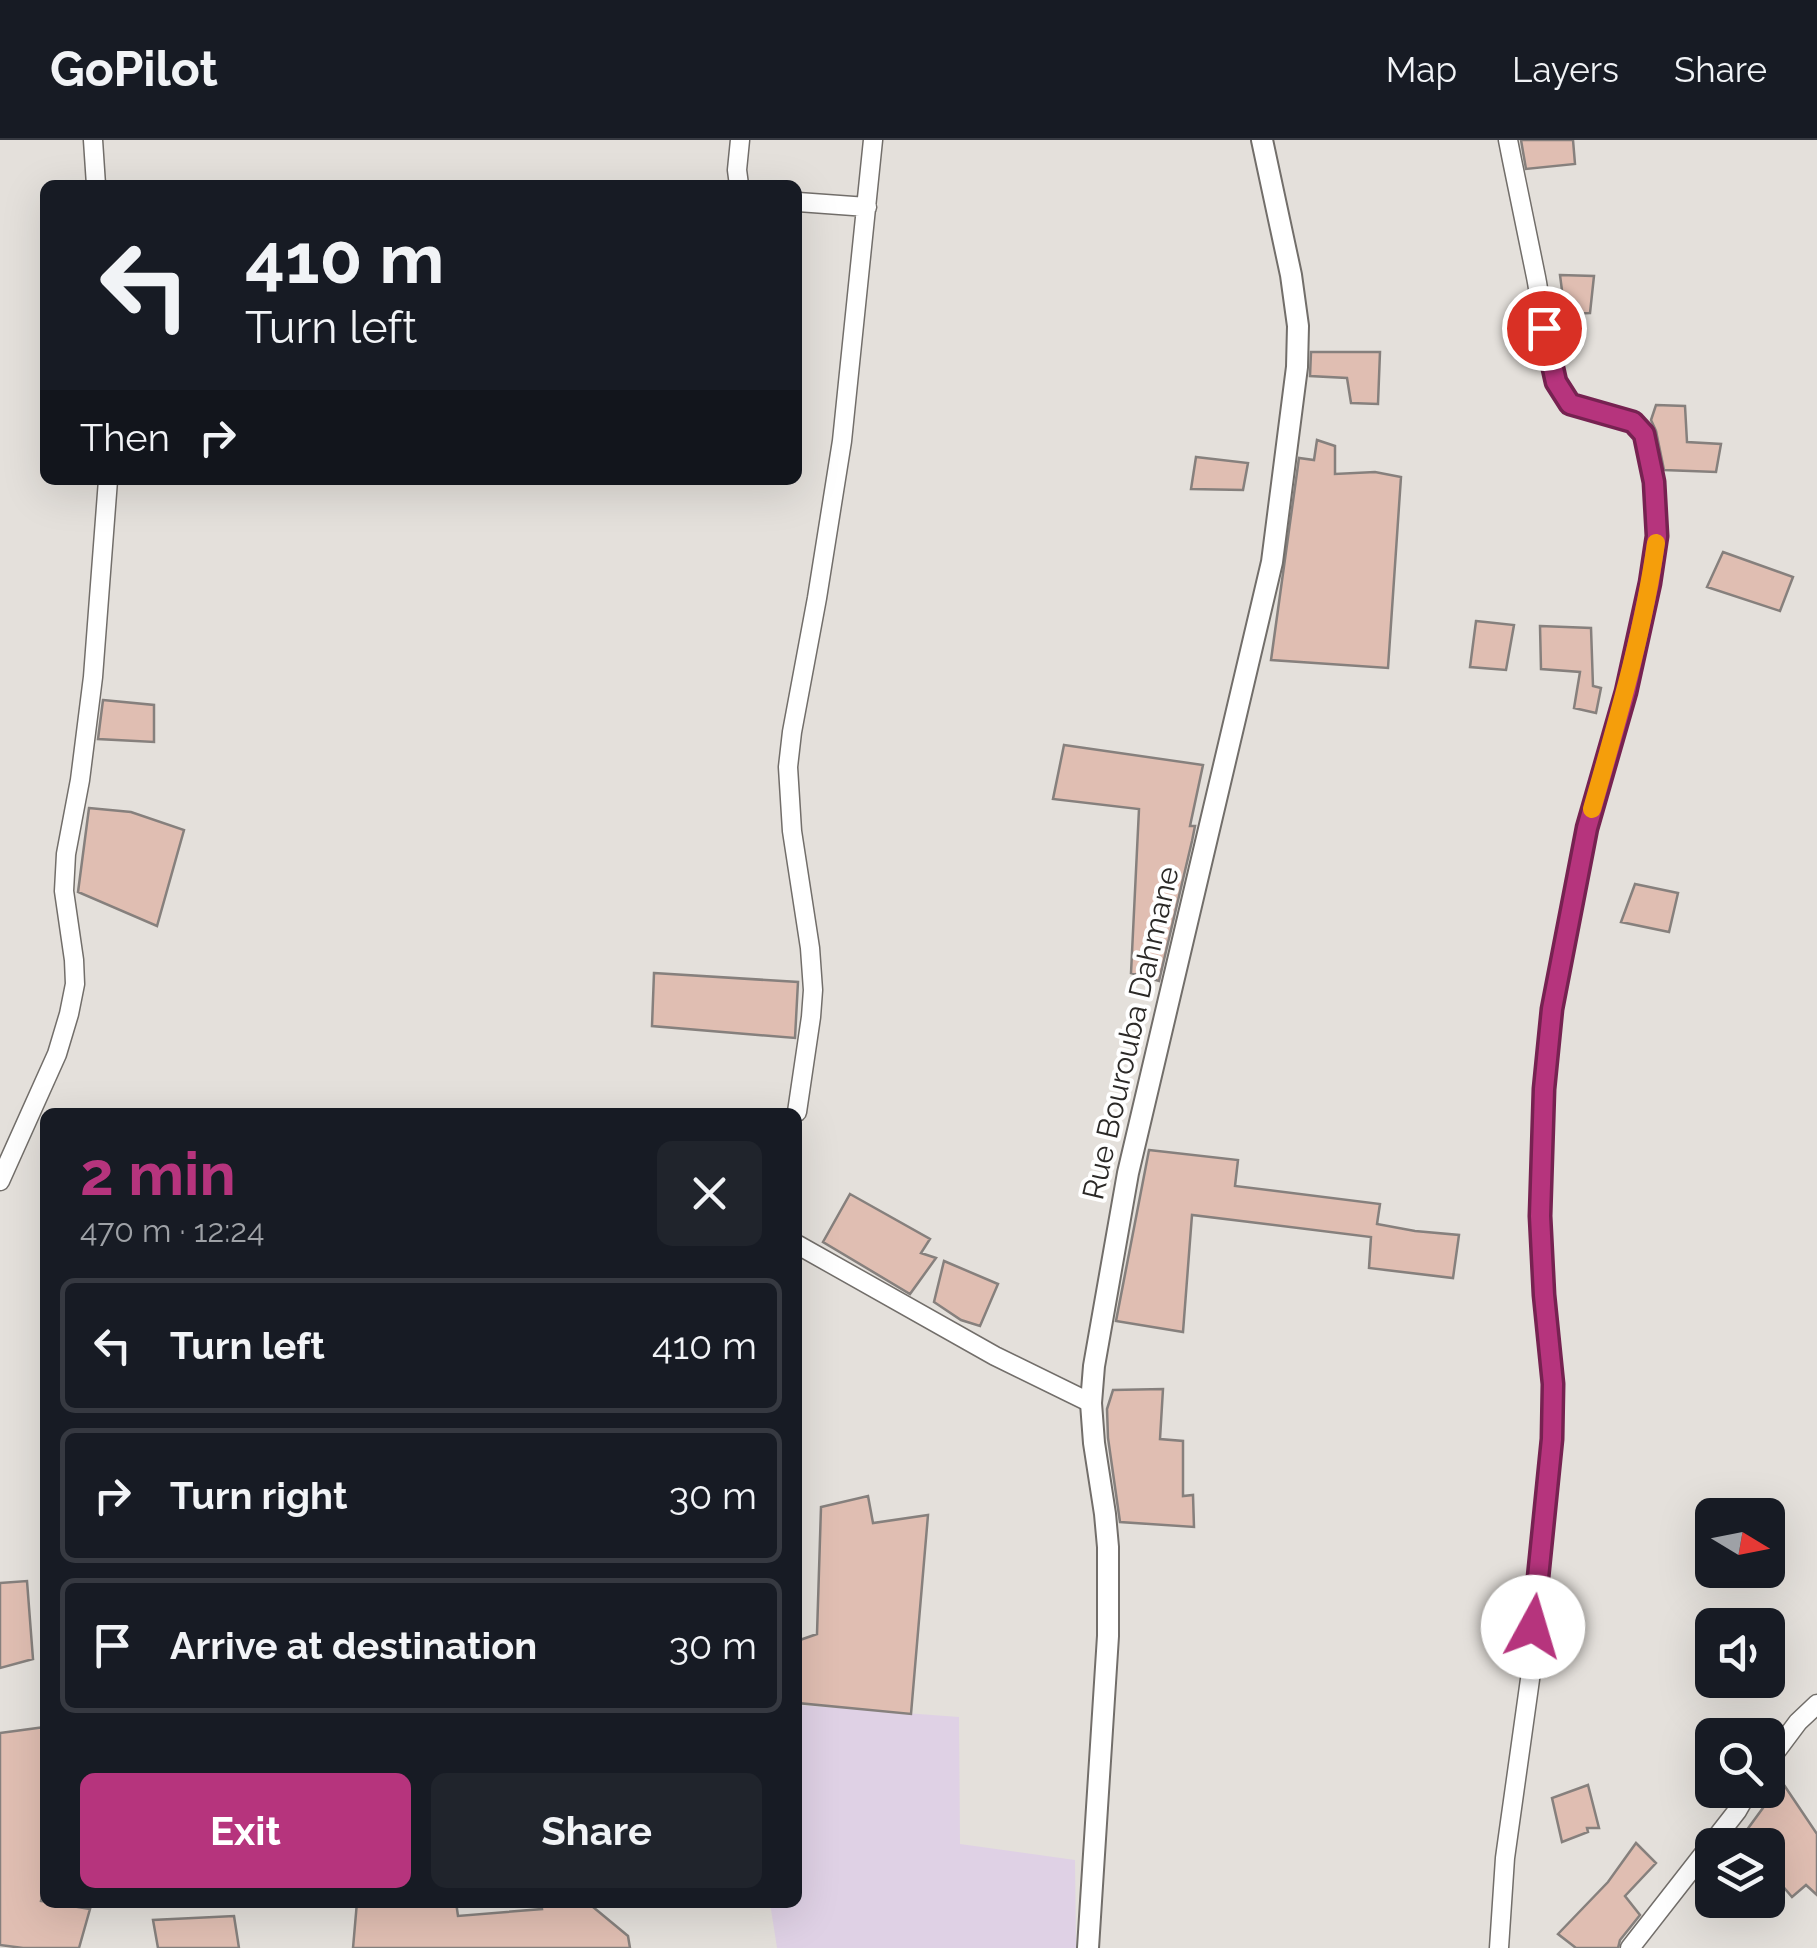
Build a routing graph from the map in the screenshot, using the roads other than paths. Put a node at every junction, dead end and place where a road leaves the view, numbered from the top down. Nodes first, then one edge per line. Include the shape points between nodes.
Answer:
1 (93, 140) edge
2 (740, 140) edge
3 (874, 140) edge
4 (1262, 140) edge
5 (1508, 140) edge
6 (96, 180) edge
7 (737, 180) edge
8 (802, 202) edge
9 (867, 207) junction
10 (108, 485) edge
11 (798, 1108) edge
12 (0, 1182) edge
13 (802, 1248) edge
14 (1091, 1403) junction
15 (1817, 1704) edge
16 (1785, 1739) edge
17 (1738, 1808) edge
18 (1088, 1948) edge
19 (1499, 1948) edge
20 (1630, 1948) edge

1 - 6 street
2 - 7 street
3 - 9 street
4 - 14 street, Rue Bourouba Dahmane via 1298,326 1280,510 1128,1173
5 - 19 street via 1556,382 1570,404 1633,422 1644,434 1657,536 1626,692 1587,828 1552,1009 1540,1216 1552,1439
8 - 9 street
9 - 11 street via 842,441 788,767 813,990
10 - 12 street via 93,678 66,854 75,984 56,1054
13 - 14 street
14 - 18 street, Rue Bourouba Dahmane via 1106,1514 1108,1618
15 - 16 street
17 - 20 street

